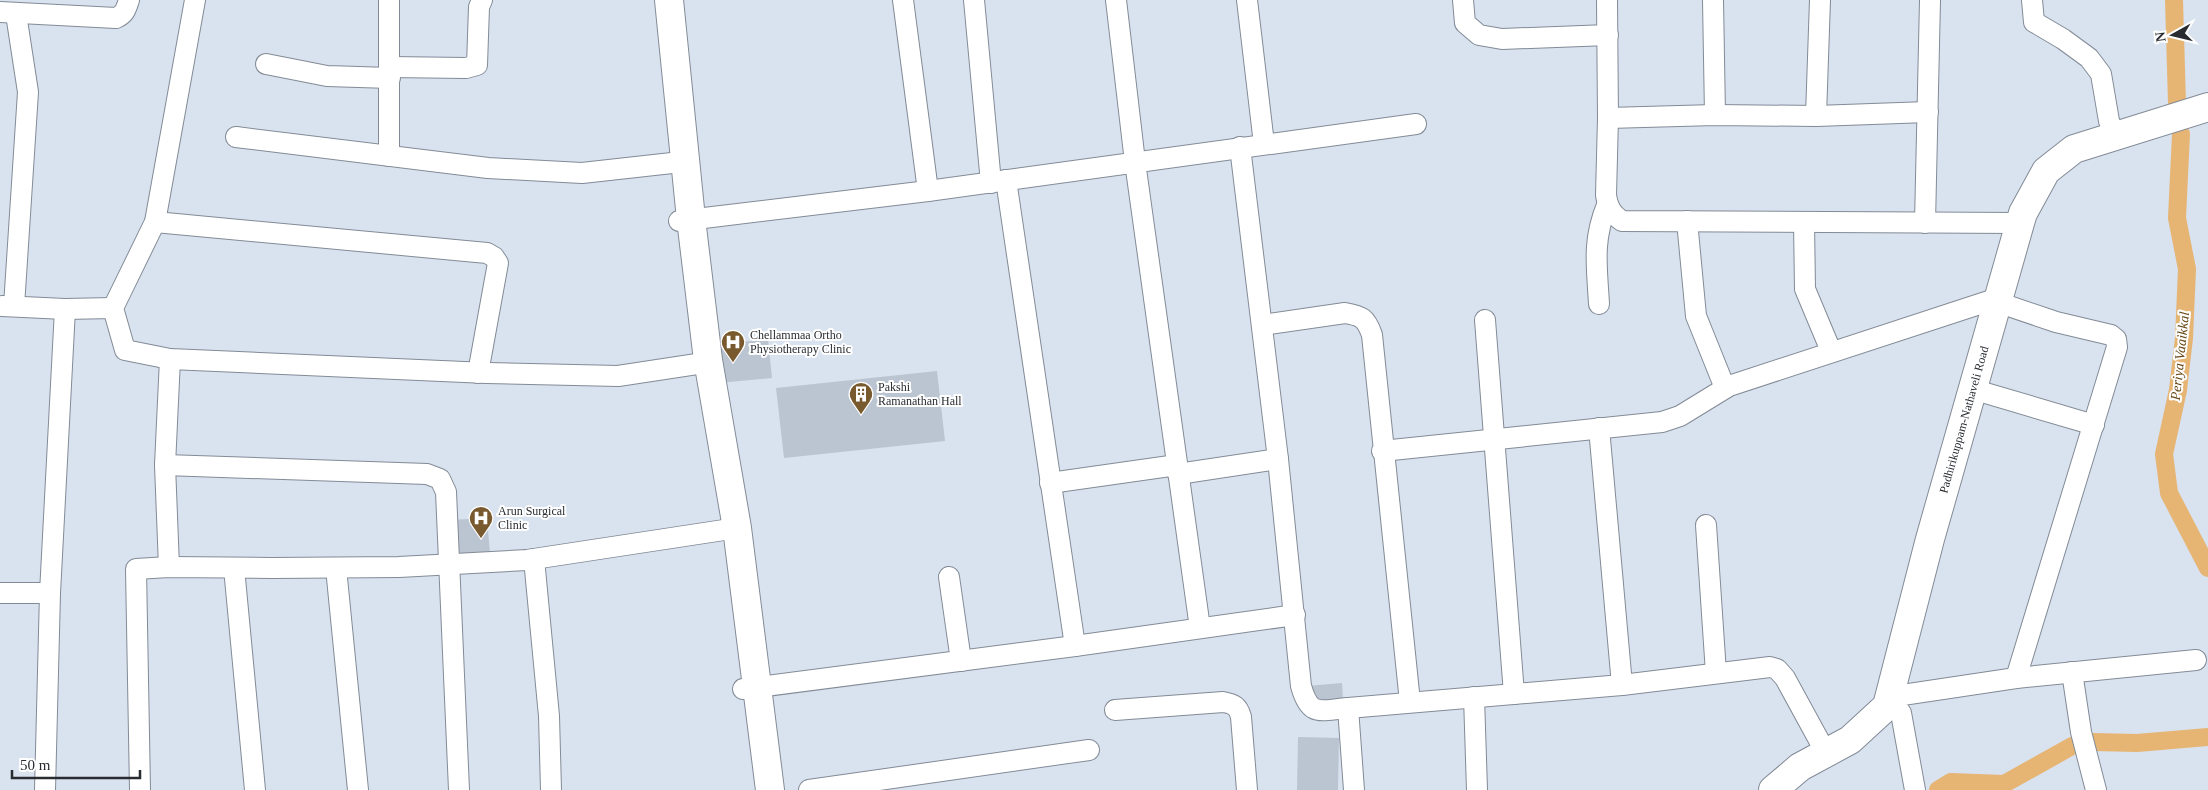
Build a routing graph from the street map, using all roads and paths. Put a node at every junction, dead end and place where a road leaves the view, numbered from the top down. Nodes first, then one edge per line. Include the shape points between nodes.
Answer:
1 (129, 0) edge
2 (195, 0) edge
3 (389, 0) edge
4 (482, 0) edge
5 (655, 0) edge
6 (669, 0) edge
7 (903, 0) edge
8 (974, 0) edge
9 (1116, 0) edge
10 (1247, 0) edge
11 (1463, 0) edge
12 (1607, 0) edge
13 (1713, 0) edge
14 (1820, 0) edge
15 (1930, 0) edge
16 (2032, 0) edge
17 (8, 13) edge
18 (1608, 35) junction
19 (266, 64) dead end
20 (390, 72) junction
21 (2208, 107) edge
22 (1928, 112) junction
23 (1715, 115) junction
24 (1816, 116) junction
25 (1608, 118) junction
26 (1416, 124) dead end
27 (2116, 136) junction
28 (236, 137) dead end
29 (1264, 144) junction
30 (1240, 147) junction
31 (389, 156) junction
32 (1135, 162) junction
33 (672, 163) junction
34 (998, 182) junction
35 (928, 191) junction
36 (1607, 205) junction
37 (684, 220) junction
38 (1687, 221) junction
39 (155, 222) junction
40 (1804, 222) junction
41 (1925, 223) junction
42 (2020, 223) junction
43 (1997, 300) junction
44 (1599, 304) dead end
45 (7, 306) edge
46 (113, 308) junction
47 (65, 309) junction
48 (1485, 320) dead end
49 (1262, 325) junction
50 (1831, 351) junction
51 (170, 359) junction
52 (697, 364) junction
53 (478, 373) junction
54 (1724, 388) junction
55 (1972, 389) junction
56 (2094, 424) junction
57 (1599, 428) junction
58 (1493, 439) junction
59 (1382, 451) junction
60 (1278, 458) junction
61 (165, 465) junction
62 (1178, 469) junction
63 (1050, 483) junction
64 (1706, 525) dead end
65 (730, 529) junction
66 (534, 559) junction
67 (448, 563) junction
68 (168, 566) junction
69 (234, 568) junction
70 (336, 568) junction
71 (949, 577) dead end
72 (0, 593) edge
73 (50, 593) junction
74 (1295, 615) junction
75 (1200, 628) junction
76 (1075, 646) junction
77 (2196, 660) dead end
78 (960, 661) junction
79 (2072, 672) junction
80 (1716, 674) junction
81 (2016, 678) junction
82 (1622, 685) junction
83 (751, 688) junction
84 (1514, 694) junction
85 (1474, 697) junction
86 (1889, 697) junction
87 (1410, 702) junction
88 (1348, 708) junction
89 (1115, 710) dead end
90 (1089, 750) dead end
91 (1826, 753) junction
92 (1914, 788) edge
93 (45, 790) edge
94 (140, 790) edge
95 (255, 790) edge
96 (358, 790) edge
97 (459, 790) edge
98 (551, 790) edge
99 (756, 790) edge
100 (770, 790) edge
101 (809, 790) edge
102 (1247, 790) edge
103 (1354, 790) edge
104 (1476, 790) edge
105 (1773, 790) edge
106 (2096, 790) edge

1 - 17 street via 126,11 116,18
2 - 39 street
3 - 20 street
4 - 20 street via 477,65
5 - 33 main road
6 - 37 main road
7 - 35 street
8 - 34 street
9 - 32 street
10 - 29 street
11 - 18 street via 1465,23 1479,35 1502,39
12 - 18 street
13 - 23 street
14 - 24 street
15 - 22 street
16 - 27 street via 2034,22 2089,58 2101,74 2109,121
17 - 45 street via 28,92
18 - 25 street
19 - 20 street via 327,76
20 - 31 street
21 - 27 main road, Padhirikuppam-Nathaveli Road
22 - 24 street
22 - 41 street
23 - 24 street
23 - 25 street
25 - 36 street
26 - 29 street
27 - 42 main road, Padhirikuppam-Nathaveli Road via 2074,149 2046,171
28 - 31 street
29 - 30 street
30 - 32 street
30 - 49 street
31 - 33 street via 488,168 582,173
32 - 34 street
32 - 62 street
33 - 37 main road
34 - 35 street
34 - 63 street
35 - 37 street
36 - 38 street via 1622,221
36 - 44 street via 1596,241
37 - 52 main road
37 - 65 main road via 708,360
38 - 40 street
38 - 54 street via 1696,316
39 - 46 street
39 - 53 street via 487,252 498,263
40 - 41 street
40 - 50 street via 1805,289
41 - 42 street
42 - 43 main road, Padhirikuppam-Nathaveli Road
43 - 50 street
43 - 55 main road, Padhirikuppam-Nathaveli Road
43 - 56 street via 2056,322 2116,339 2114,358
45 - 47 street
46 - 47 street
46 - 51 street via 125,350
47 - 73 street
48 - 58 street
49 - 59 street via 1345,313 1367,322 1372,335
49 - 60 street
50 - 54 street
51 - 53 street
51 - 61 street
52 - 53 street via 618,376
52 - 65 main road
54 - 57 street via 1671,419
55 - 56 street
55 - 86 main road, Padhirikuppam-Nathaveli Road
56 - 81 street
57 - 58 street
57 - 82 street
58 - 59 street
58 - 84 street
59 - 87 street
60 - 62 street
60 - 74 street
61 - 67 street via 434,476 444,484 446,492
61 - 68 street
62 - 63 street
62 - 75 street
63 - 76 street
64 - 80 street
65 - 66 street
65 - 83 main road
66 - 67 street
66 - 98 street via 549,716
67 - 70 street
67 - 97 street
68 - 69 street
68 - 94 street via 136,569
69 - 70 street
69 - 95 street
70 - 96 street
71 - 78 street
72 - 73 street
73 - 93 street
74 - 75 street
74 - 88 street via 1301,686 1307,704 1320,710
75 - 76 street
76 - 78 street
77 - 79 street
78 - 83 street
79 - 81 street
79 - 106 street via 2081,732
80 - 82 street
80 - 91 street via 1770,667 1777,669
81 - 86 street
82 - 84 street
83 - 99 main road
83 - 100 main road
84 - 85 street
85 - 87 street
85 - 104 street
86 - 91 main road, Padhirikuppam-Nathaveli Road via 1887,706 1850,740
86 - 92 street via 1901,713
87 - 88 street
88 - 103 street
89 - 102 street via 1223,702 1234,704 1241,718
90 - 101 street
91 - 105 main road, Padhirikuppam-Nathaveli Road via 1800,767

